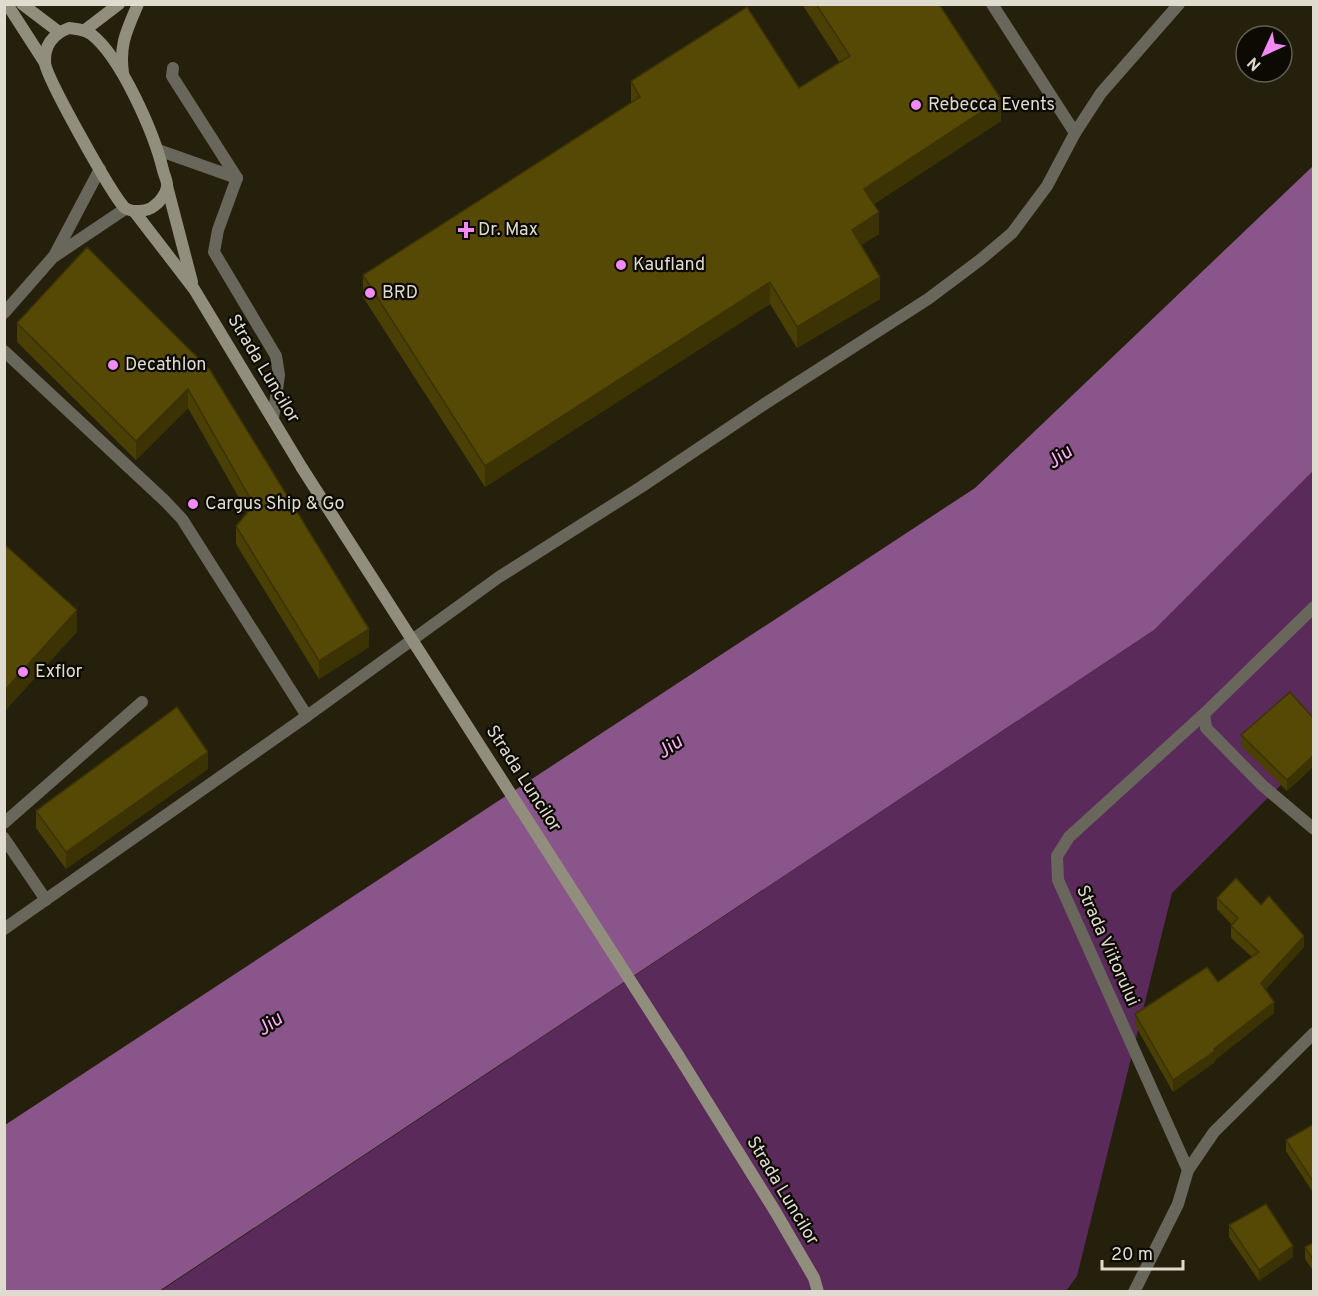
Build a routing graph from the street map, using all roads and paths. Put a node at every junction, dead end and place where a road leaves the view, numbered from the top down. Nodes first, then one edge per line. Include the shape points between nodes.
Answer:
1 (7, 4) edge
2 (22, 4) edge
3 (119, 4) edge
4 (138, 4) edge
5 (992, 4) edge
6 (1179, 4) edge
7 (85, 30) junction
8 (59, 32) junction
9 (45, 63) junction
10 (172, 68) dead end
11 (124, 77) junction
12 (1075, 133) junction
13 (158, 150) junction
14 (100, 169) junction
15 (237, 178) junction
16 (167, 186) junction
17 (130, 210) junction
18 (54, 256) junction
19 (194, 289) junction
20 (4, 313) edge
21 (4, 351) edge
22 (273, 419) junction
23 (1314, 606) edge
24 (142, 702) dead end
25 (1204, 714) junction
26 (307, 716) junction
27 (4, 823) edge
28 (1314, 829) edge
29 (4, 838) edge
30 (46, 900) junction
31 (4, 929) edge
32 (1314, 1033) edge
33 (1188, 1170) junction
34 (818, 1292) edge
35 (1134, 1292) edge

1 - 9 main road
2 - 8 main road
3 - 7 main road
4 - 11 main road via 122,41
5 - 12 street
6 - 12 street via 1101,93
7 - 8 main road via 69,28
7 - 11 main road via 107,51
8 - 9 main road via 49,42
9 - 14 main road, Strada Luncilor via 53,85
10 - 15 street via 172,76
11 - 13 main road, Strada Luncilor
12 - 26 street via 1047,186 1012,232 980,260 928,299 499,577
13 - 15 street
13 - 16 main road, Strada Luncilor
14 - 17 main road, Strada Luncilor
14 - 18 street
15 - 22 street via 214,252 276,356 279,375
16 - 17 main road via 154,207
16 - 19 main road, Strada Luncilor
17 - 18 street
17 - 19 main road, Strada Luncilor
18 - 20 street
19 - 22 main road, Strada Luncilor
21 - 26 street via 182,519
22 - 34 main road, Strada Luncilor, bridge via 678,1055 775,1211 814,1278
23 - 25 street, Strada Viitorului
24 - 27 street
25 - 28 street via 1206,728 1263,786
25 - 33 street, Strada Viitorului via 1069,837 1057,856 1058,880
26 - 30 street
29 - 30 street
30 - 31 street
32 - 33 street via 1214,1132
33 - 35 street via 1178,1204

